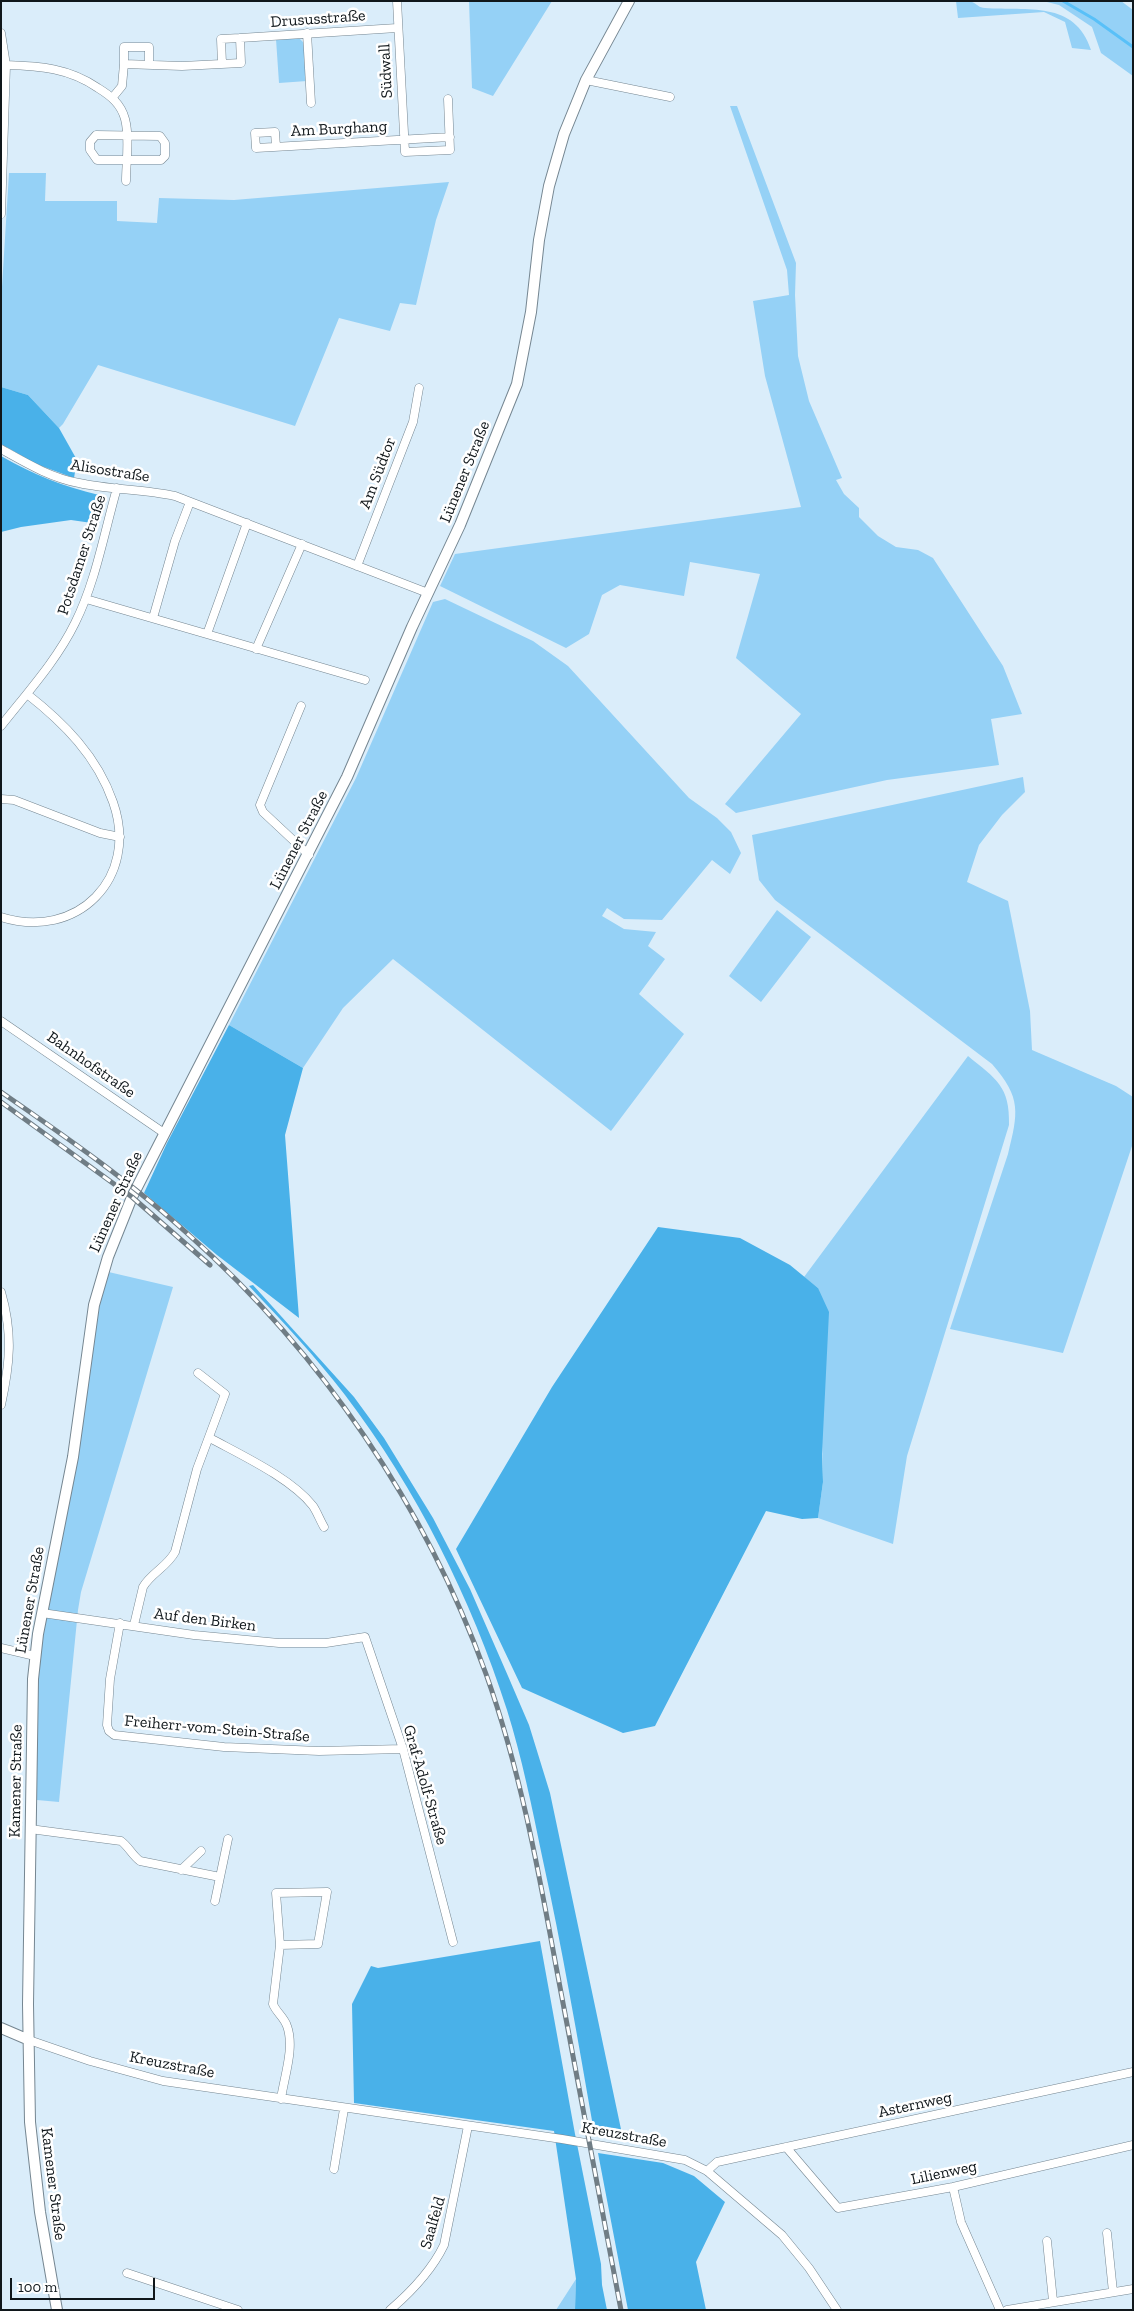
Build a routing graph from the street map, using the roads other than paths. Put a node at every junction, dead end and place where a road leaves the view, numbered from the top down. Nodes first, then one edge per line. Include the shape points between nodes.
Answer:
1 (397, 1) edge
2 (629, 1) edge
3 (398, 28) junction
4 (1, 33) edge
5 (307, 33) junction
6 (240, 38) junction
7 (124, 64) junction
8 (222, 64) junction
9 (6, 65) junction
10 (149, 65) junction
11 (586, 80) junction
12 (670, 97) dead end
13 (113, 98) junction
14 (448, 99) dead end
15 (311, 103) dead end
16 (126, 135) junction
17 (450, 137) junction
18 (403, 139) junction
19 (276, 147) dead end
20 (126, 160) junction
21 (126, 181) dead end
22 (1, 214) edge
23 (419, 388) dead end
24 (1, 449) edge
25 (117, 488) junction
26 (190, 502) junction
27 (247, 523) junction
28 (302, 544) junction
29 (357, 566) junction
30 (428, 593) junction
31 (86, 600) junction
32 (153, 618) junction
33 (207, 634) junction
34 (256, 649) junction
35 (365, 680) dead end
36 (27, 694) junction
37 (301, 706) dead end
38 (1, 726) edge
39 (1, 799) edge
40 (120, 837) junction
41 (309, 855) junction
42 (1, 917) edge
43 (1, 1021) edge
44 (164, 1132) junction
45 (1, 1292) edge
46 (198, 1373) dead end
47 (1, 1405) edge
48 (210, 1438) junction
49 (324, 1527) dead end
50 (42, 1613) junction
51 (120, 1623) junction
52 (134, 1625) junction
53 (365, 1637) joint
54 (1, 1648) edge
55 (35, 1656) junction
56 (32, 1700) joint
57 (402, 1749) junction
58 (30, 1829) junction
59 (228, 1839) dead end
60 (201, 1851) dead end
61 (181, 1870) junction
62 (220, 1877) junction
63 (215, 1901) dead end
64 (452, 1942) dead end
65 (280, 1945) junction
66 (1, 2028) edge
67 (29, 2040) junction
68 (1133, 2072) edge
69 (281, 2099) junction
70 (344, 2109) junction
71 (468, 2126) junction
72 (1133, 2145) edge
73 (786, 2147) junction
74 (334, 2169) dead end
75 (707, 2171) junction
76 (953, 2187) junction
77 (1107, 2233) dead end
78 (1047, 2240) dead end
79 (127, 2273) dead end
80 (1133, 2289) edge
81 (1113, 2292) junction
82 (1053, 2301) junction
83 (57, 2310) edge
84 (238, 2310) edge
85 (390, 2310) edge
86 (837, 2310) edge
87 (1000, 2310) edge
88 (1007, 2310) edge

1 - 3 street, Südwall
2 - 11 main road, Lünener Straße
3 - 5 street, Drususstraße
3 - 18 street, Südwall
4 - 9 street
5 - 6 street, Drususstraße
5 - 15 street
6 - 8 street via 241,63
6 - 8 street, Drususstraße via 221,39
7 - 10 street
7 - 10 street via 124,47 149,47
7 - 13 street via 122,86
8 - 10 street
9 - 13 street via 67,71
9 - 22 street
11 - 12 street
11 - 30 main road, Lünener Straße via 564,134 549,186 531,312 516,384 460,525
13 - 16 street via 122,110
14 - 17 street
16 - 20 street
16 - 20 street via 96,135 90,142 90,150 97,160
16 - 20 street via 160,136 165,143 165,156 161,160
17 - 18 street, Am Burghang
17 - 18 street, Am Burghang via 450,150 404,152
18 - 19 street, Am Burghang
20 - 21 street
23 - 29 street, Am Südtor via 413,422
24 - 25 street, Alisostraße via 35,468 76,483
25 - 26 street, Alisostraße via 160,493
25 - 31 street, Potsdamer Straße
26 - 27 street, Alisostraße
26 - 32 street via 174,541
27 - 28 street, Alisostraße
27 - 33 street
28 - 29 street, Alisostraße
28 - 34 street
29 - 30 street, Alisostraße
30 - 41 main road, Lünener Straße via 348,777
31 - 32 street
31 - 36 street, Potsdamer Straße via 64,642
32 - 33 street
33 - 34 street
34 - 35 street
36 - 38 street, Potsdamer Straße
36 - 40 street via 64,725 95,764 113,802
37 - 41 street via 260,805 263,812
39 - 40 street via 14,800 100,833
40 - 42 street via 114,868 106,885 82,910 42,922 16,922
41 - 44 main road, Lünener Straße
43 - 44 street, Bahnhofstraße
44 - 50 main road, Lünener Straße via 123,1218 97,1290 73,1458
45 - 47 street via 11,1342
46 - 48 street via 226,1394
48 - 49 street via 257,1463 296,1490 313,1507
48 - 52 street via 197,1470 175,1552 143,1587
50 - 51 street, Auf den Birken
50 - 55 main road, Lünener Straße
51 - 52 street, Auf den Birken
51 - 57 street, Freiherr-vom-Stein-Straße via 110,1679 107,1724 109,1732 114,1735 224,1747 319,1751
52 - 53 street, Auf den Birken via 194,1635 279,1642 326,1643
53 - 57 street, Graf-Adolf-Straße
54 - 55 street
55 - 56 main road, Lünener Straße
56 - 58 main road, Kamener Straße
57 - 64 street, Graf-Adolf-Straße
58 - 61 street via 121,1841 140,1861
58 - 67 main road, Kamener Straße
59 - 62 street
60 - 61 street
61 - 62 street
62 - 63 street
65 - 65 street via 276,1893 327,1892 318,1944
65 - 69 street via 273,2004 288,2028 290,2047
66 - 67 main road, Kreuzstraße
67 - 69 street, Kreuzstraße via 163,2081
67 - 83 main road, Kamener Straße via 31,2131 40,2212
68 - 73 street, Asternweg
69 - 70 street, Kreuzstraße
70 - 71 street, Kreuzstraße
70 - 74 street
71 - 75 street, Kreuzstraße via 685,2160
71 - 85 street, Saalfeld via 444,2245 438,2259
72 - 76 street, Lilienweg
73 - 75 street, Asternweg via 718,2162
73 - 76 street, Lilienweg via 838,2208
75 - 86 street, Kreuzstraße via 782,2235
76 - 87 street via 961,2222
77 - 81 street
78 - 82 street
79 - 84 street
80 - 81 street
81 - 82 street
82 - 88 street

